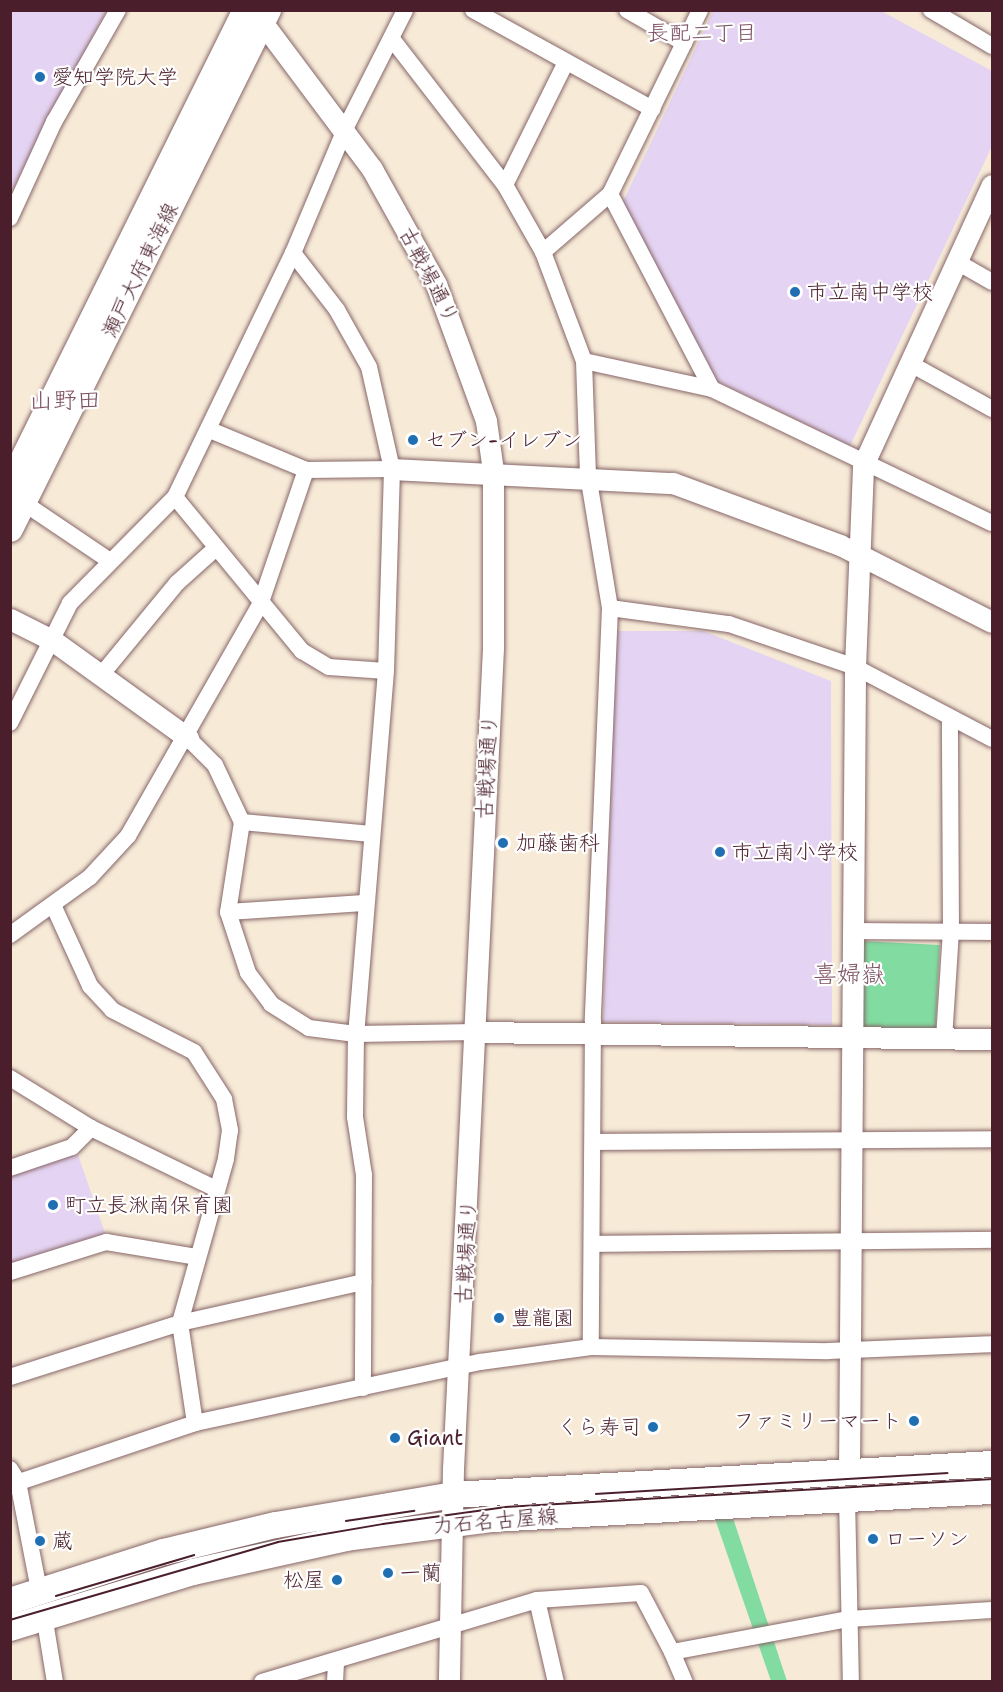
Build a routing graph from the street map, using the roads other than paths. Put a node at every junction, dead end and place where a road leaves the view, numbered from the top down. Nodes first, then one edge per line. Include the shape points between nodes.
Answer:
1 (118, 10) edge
2 (405, 10) edge
3 (473, 10) edge
4 (627, 10) edge
5 (700, 10) edge
6 (931, 10) edge
7 (257, 13) edge
8 (392, 39) junction
9 (684, 43) junction
10 (993, 46) edge
11 (565, 64) junction
12 (652, 109) junction
13 (345, 129) junction
14 (505, 185) junction
15 (993, 185) edge
16 (610, 194) junction
17 (10, 218) edge
18 (543, 252) junction
19 (293, 253) junction
20 (957, 262) junction
21 (993, 282) edge
22 (584, 361) junction
23 (909, 363) junction
24 (712, 389) junction
25 (993, 409) edge
26 (210, 430) junction
27 (863, 465) junction
28 (392, 469) junction
29 (306, 470) junction
30 (494, 471) junction
31 (588, 475) junction
32 (17, 495) edge
33 (175, 497) junction
34 (993, 523) edge
35 (10, 529) edge
36 (216, 548) junction
37 (859, 556) junction
38 (110, 561) junction
39 (260, 605) junction
40 (610, 608) junction
41 (10, 619) edge
42 (993, 622) edge
43 (52, 640) junction
44 (855, 667) junction
45 (386, 671) junction
46 (102, 674) junction
47 (950, 720) junction
48 (10, 723) edge
49 (188, 738) junction
50 (993, 739) edge
51 (242, 822) junction
52 (371, 834) junction
53 (364, 903) junction
54 (53, 905) junction
55 (228, 912) junction
56 (854, 931) junction
57 (951, 932) junction
58 (993, 932) edge
59 (10, 935) edge
60 (476, 1032) junction
61 (356, 1034) junction
62 (593, 1037) junction
63 (852, 1037) junction
64 (944, 1039) junction
65 (993, 1039) edge
66 (10, 1078) edge
67 (91, 1128) junction
68 (993, 1139) edge
69 (595, 1142) junction
70 (852, 1143) junction
71 (10, 1168) edge
72 (216, 1189) junction
73 (993, 1240) edge
74 (593, 1244) junction
75 (851, 1245) junction
76 (198, 1257) junction
77 (10, 1272) edge
78 (363, 1282) junction
79 (180, 1323) junction
80 (993, 1344) edge
81 (591, 1347) junction
82 (852, 1350) junction
83 (460, 1367) junction
84 (10, 1377) edge
85 (363, 1388) junction
86 (195, 1423) junction
87 (993, 1464) edge
88 (849, 1472) junction
89 (13, 1479) edge
90 (993, 1491) edge
91 (453, 1495) junction
92 (847, 1497) junction
93 (452, 1523) junction
94 (537, 1600) junction
95 (10, 1601) edge
96 (41, 1603) junction
97 (993, 1610) edge
98 (849, 1618) junction
99 (450, 1624) junction
100 (10, 1628) edge
101 (672, 1652) junction
102 (336, 1660) junction
103 (56, 1682) edge
104 (262, 1682) edge
105 (335, 1682) edge
106 (449, 1682) edge
107 (556, 1682) edge
108 (685, 1682) edge
109 (851, 1682) edge

1 - 17 street via 54,122
2 - 8 street
3 - 11 street
4 - 9 street
5 - 9 street
6 - 10 street
7 - 13 street, 古戦場通り
7 - 32 main road, 瀬戸大府東海線
8 - 13 street
8 - 14 street
9 - 12 street
11 - 12 street
11 - 14 street
12 - 16 street
13 - 19 street
13 - 30 street, 古戦場通り via 419,252 456,328 486,421
14 - 18 street
15 - 20 street
16 - 18 street
16 - 24 street
18 - 22 street
19 - 26 street
19 - 28 street via 337,310 369,367
20 - 21 street
20 - 23 street
22 - 24 street
22 - 31 street
23 - 25 street
23 - 27 street
24 - 27 street
26 - 29 street
26 - 33 street
27 - 34 street
27 - 37 street
28 - 29 street
28 - 30 street
28 - 45 street
29 - 39 street
30 - 31 street
30 - 60 street, 古戦場通り via 495,567
31 - 37 street via 684,486
31 - 40 street
32 - 35 main road, 瀬戸大府東海線
32 - 38 street
33 - 36 street
33 - 38 street
36 - 39 street
36 - 46 street via 177,583
37 - 42 street
37 - 44 street
38 - 43 street via 70,603
39 - 45 street via 302,651 329,667
39 - 49 street
40 - 44 street via 729,624
40 - 62 street
41 - 43 street
43 - 46 street
43 - 48 street
44 - 47 street
44 - 56 street
45 - 52 street
46 - 49 street
47 - 50 street
47 - 57 street
49 - 51 street via 215,765
49 - 54 street via 129,836 90,878
51 - 52 street
51 - 55 street
52 - 53 street
53 - 55 street
53 - 61 street
54 - 59 street
54 - 72 street via 90,987 112,1010 194,1052 217,1085 230,1130
55 - 61 street via 248,973 271,1004 309,1028
56 - 57 street
56 - 63 street
57 - 58 street
57 - 64 street
60 - 61 street
60 - 62 street
60 - 83 street, 古戦場通り
61 - 78 street via 356,1117 364,1174
62 - 63 street
62 - 69 street
63 - 64 street
63 - 70 street
64 - 65 street
66 - 67 street
67 - 71 street via 72,1147
67 - 72 street
68 - 70 street
69 - 70 street
69 - 74 street
70 - 75 street
72 - 76 street
73 - 75 street
74 - 75 street
74 - 81 street
75 - 82 street
76 - 77 street via 106,1242
76 - 79 street
78 - 79 street
78 - 85 street
79 - 84 street
79 - 86 street
80 - 82 street
81 - 82 street
81 - 83 street
82 - 88 street
83 - 85 street
83 - 91 street, 古戦場通り
85 - 86 street
86 - 89 street
87 - 88 main road, 力石名古屋線
88 - 91 main road, 力石名古屋線
89 - 96 street
90 - 92 main road, 力石名古屋線
91 - 93 street, 古戦場通り
91 - 96 main road, 力石名古屋線 via 276,1525
92 - 93 main road, 力石名古屋線
92 - 98 street
93 - 96 main road, 力石名古屋線 via 285,1549
93 - 99 street, 古戦場通り
94 - 99 street
94 - 101 street via 641,1593
94 - 107 street
95 - 96 main road, 力石名古屋線
96 - 100 main road, 力石名古屋線
96 - 103 street
97 - 98 street
98 - 101 street
98 - 109 street
99 - 102 street
99 - 106 street, 古戦場通り
101 - 108 street
102 - 104 street
102 - 105 street

